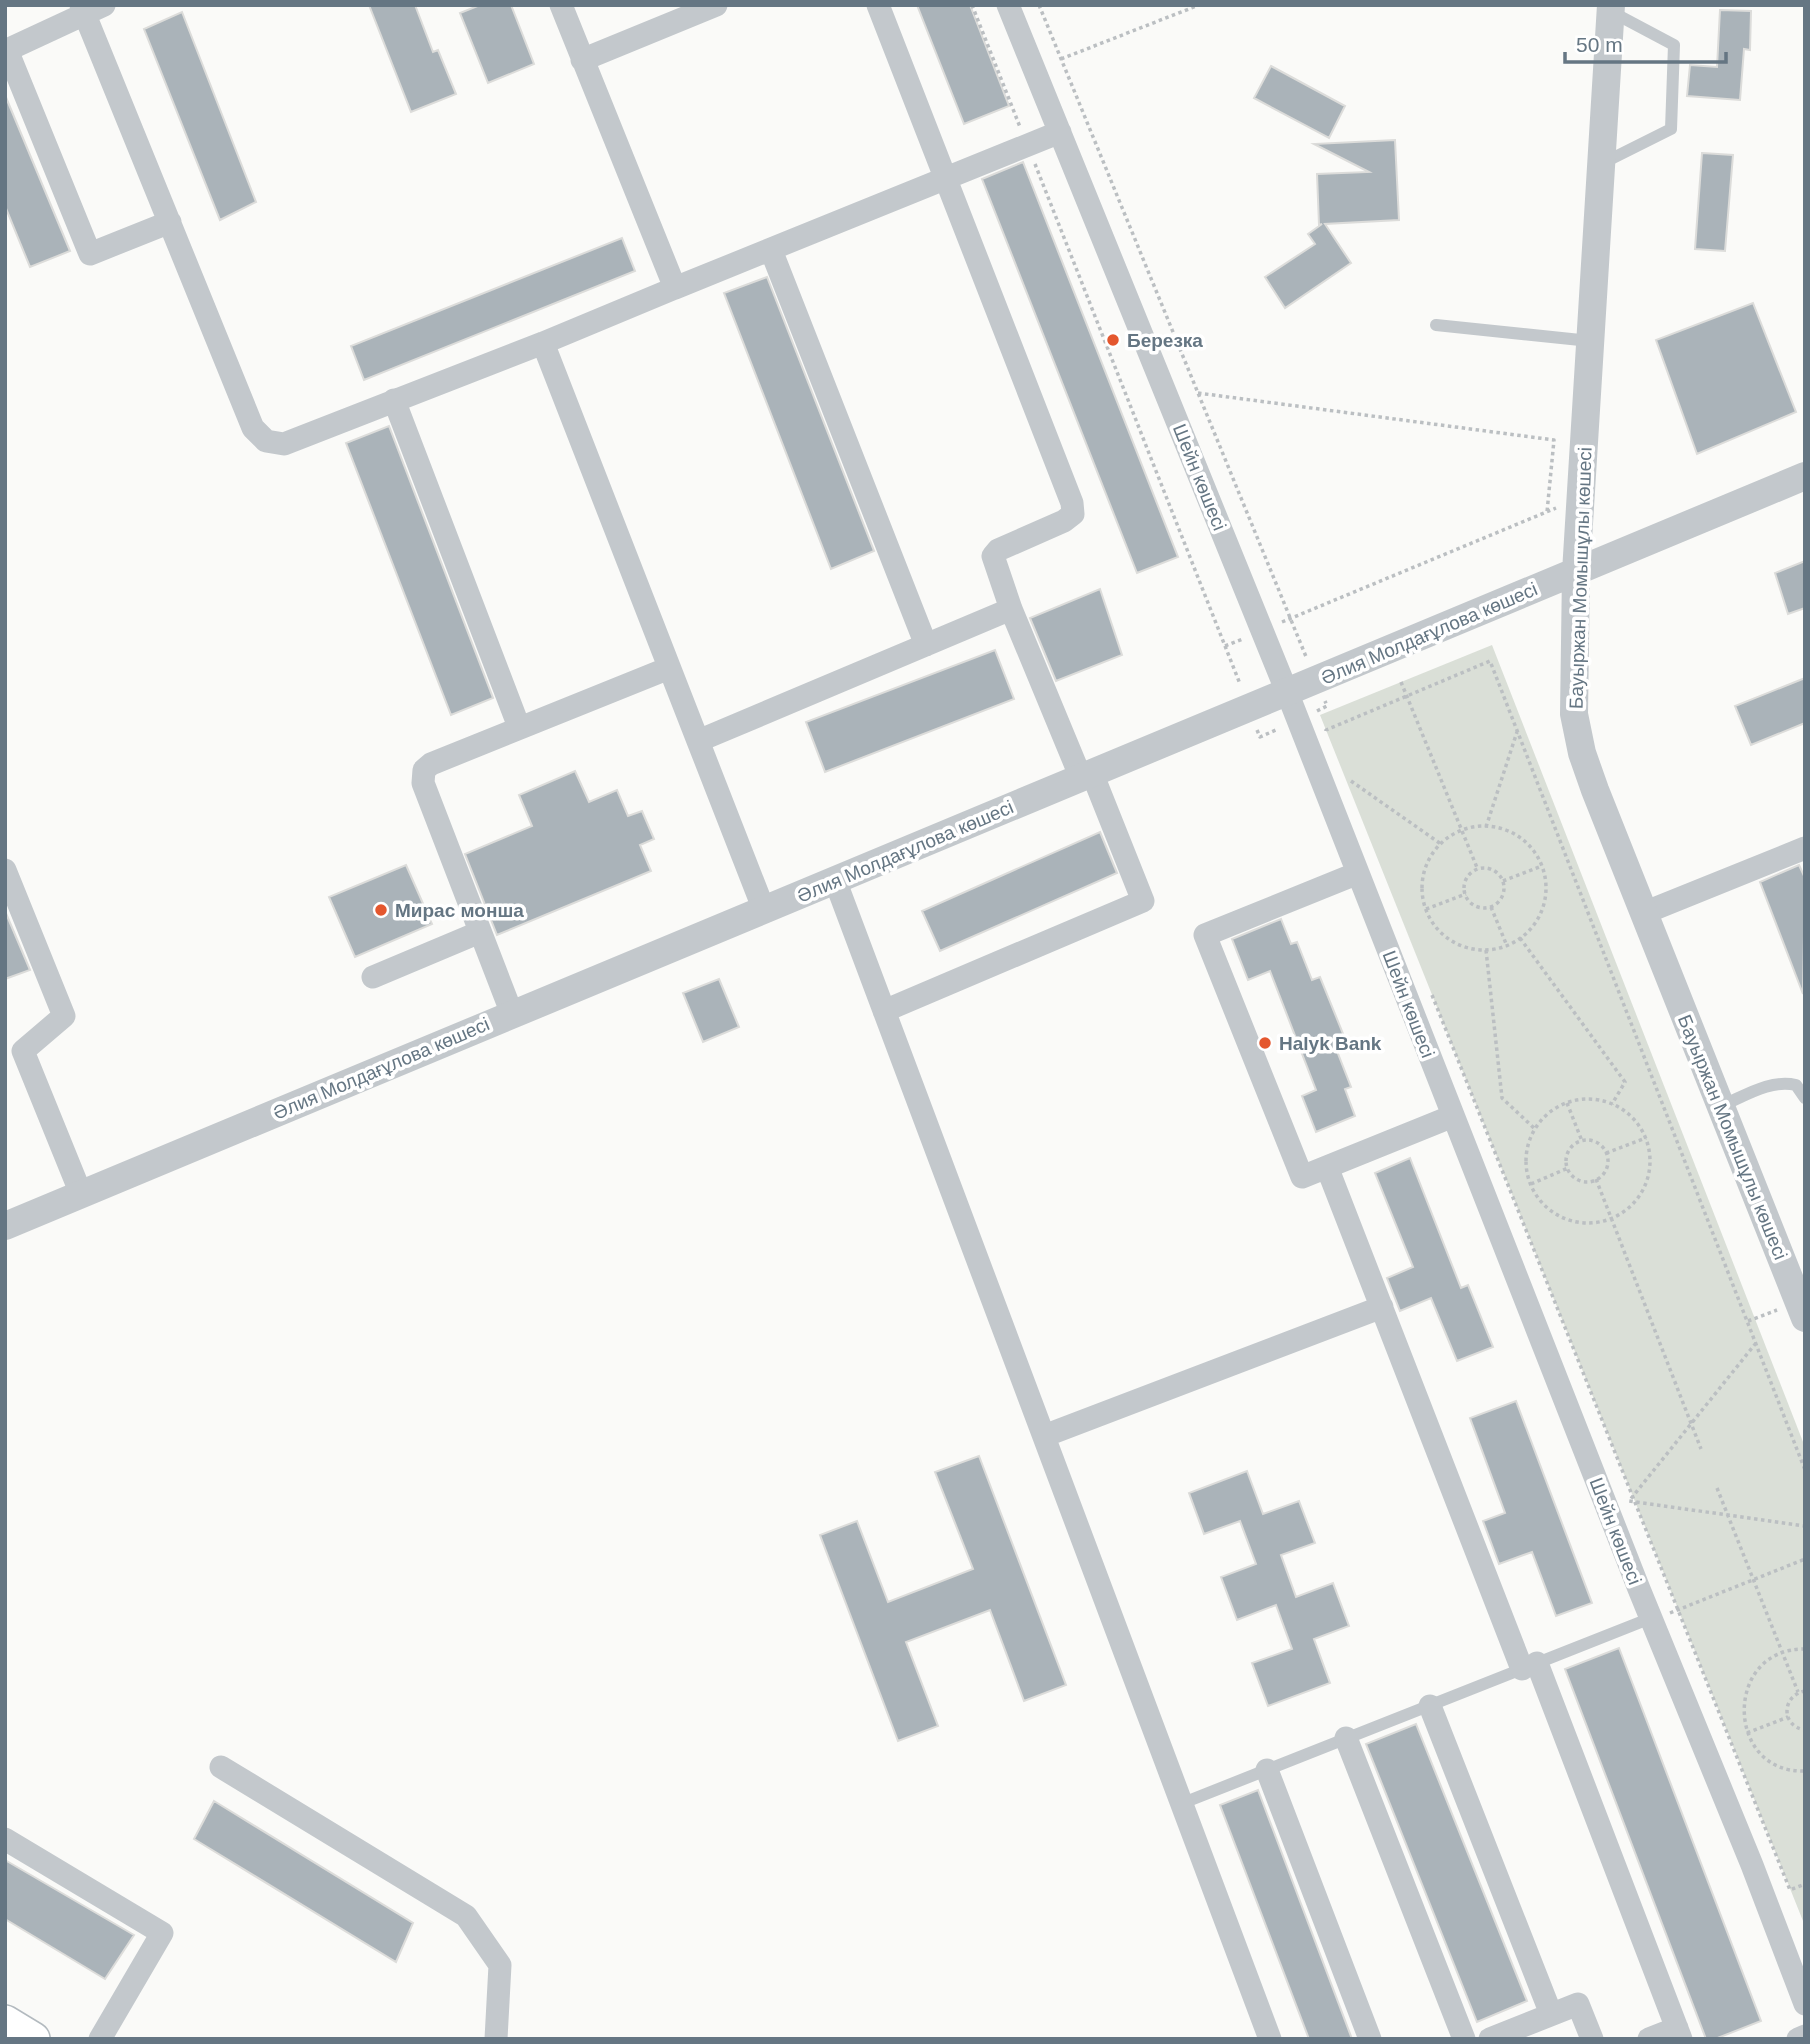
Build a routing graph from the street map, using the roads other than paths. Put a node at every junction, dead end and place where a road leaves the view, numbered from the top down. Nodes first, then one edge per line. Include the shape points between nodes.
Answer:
1 (561, 5) edge
2 (716, 5) edge
3 (878, 5) edge
4 (1009, 5) edge
5 (90, 8) edge
6 (1611, 8) edge
7 (6, 51) edge
8 (582, 60) junction
9 (1060, 132) junction
10 (1601, 164) junction
11 (947, 179) junction
12 (170, 222) junction
13 (771, 250) junction
14 (675, 288) junction
15 (1436, 325) dead end
16 (1590, 341) junction
17 (543, 342) junction
18 (394, 400) junction
19 (1805, 476) edge
20 (1576, 572) junction
21 (1011, 609) junction
22 (926, 645) junction
23 (669, 668) junction
24 (1287, 692) junction
25 (519, 727) junction
26 (698, 741) junction
27 (1087, 776) junction
28 (1805, 848) edge
29 (5, 870) edge
30 (1358, 873) junction
31 (835, 880) junction
32 (764, 910) junction
33 (1644, 913) junction
34 (480, 932) junction
35 (373, 977) dead end
36 (884, 1011) junction
37 (512, 1014) junction
38 (1805, 1098) edge
39 (1721, 1106) junction
40 (1454, 1116) junction
41 (1327, 1167) junction
42 (81, 1194) junction
43 (5, 1226) edge
44 (1382, 1307) junction
45 (1802, 1310) edge
46 (1044, 1436) junction
47 (1651, 1618) junction
48 (1530, 1666) junction
49 (1430, 1706) junction
50 (1346, 1738) junction
51 (221, 1767) dead end
52 (1267, 1770) junction
53 (1183, 1803) junction
54 (5, 1839) edge
55 (1805, 2004) edge
56 (1551, 2014) junction
57 (5, 2022) edge
58 (1679, 2034) edge
59 (1805, 2036) edge
60 (33, 2039) edge
61 (100, 2039) edge
62 (496, 2039) edge
63 (1270, 2039) edge
64 (1370, 2039) edge
65 (1464, 2039) edge
66 (1490, 2039) edge
67 (1591, 2039) edge
68 (1649, 2039) edge
69 (1798, 2039) edge

1 - 8 street
2 - 8 street
3 - 11 street
4 - 9 street, Шейн көшесі
5 - 7 street
5 - 12 street
6 - 10 street, Бауыржан Момышұлы көшесі
6 - 10 lane via 1674,45 1671,129
7 - 12 street via 90,254
8 - 14 street
9 - 11 street
9 - 24 street, Шейн көшесі
10 - 16 street, Бауыржан Момышұлы көшесі
11 - 13 street
11 - 21 street via 1073,503 1073,514 1064,521 993,556
12 - 18 street via 253,428 266,441 284,444
13 - 14 street
13 - 22 street
14 - 17 street
15 - 16 lane
16 - 20 street, Бауыржан Момышұлы көшесі
17 - 18 street
17 - 23 street
18 - 25 street
19 - 20 street, Әлия Молдағұлова көшесі
20 - 24 street, Әлия Молдағұлова көшесі
20 - 33 street, Бауыржан Момышұлы көшесі via 1574,714 1595,790
21 - 22 street
21 - 27 street
22 - 26 street
23 - 25 street
23 - 26 street
24 - 27 street, Әлия Молдағұлова көшесі
24 - 30 street, Шейн көшесі
25 - 34 street via 424,770 423,783
26 - 32 street
27 - 31 street, Әлия Молдағұлова көшесі
27 - 36 street via 1143,901
28 - 33 street
29 - 42 street via 64,1016 23,1051
30 - 40 street, Шейн көшесі
30 - 41 street via 1205,935 1302,1177
31 - 32 street, Әлия Молдағұлова көшесі
31 - 36 street
32 - 37 street, Әлия Молдағұлова көшесі
33 - 39 street, Бауыржан Момышұлы көшесі
34 - 35 street
34 - 37 street
36 - 46 street
37 - 42 street, Әлия Молдағұлова көшесі
38 - 39 lane via 1796,1085 1772,1084
39 - 45 street, Бауыржан Момышұлы көшесі
40 - 41 street
40 - 47 street, Шейн көшесі
41 - 44 street
42 - 43 street, Әлия Молдағұлова көшесі
44 - 46 street
44 - 48 street
46 - 53 street
47 - 48 lane
47 - 55 street, Шейн көшесі
48 - 49 lane
48 - 58 street
49 - 50 lane
49 - 56 street
50 - 52 lane
50 - 65 street
51 - 62 street via 466,1916 500,1965
52 - 53 lane
52 - 64 street
53 - 63 street
54 - 61 street via 162,1933
56 - 66 street
56 - 67 street via 1578,2004
57 - 60 main road
58 - 68 street
59 - 69 street

